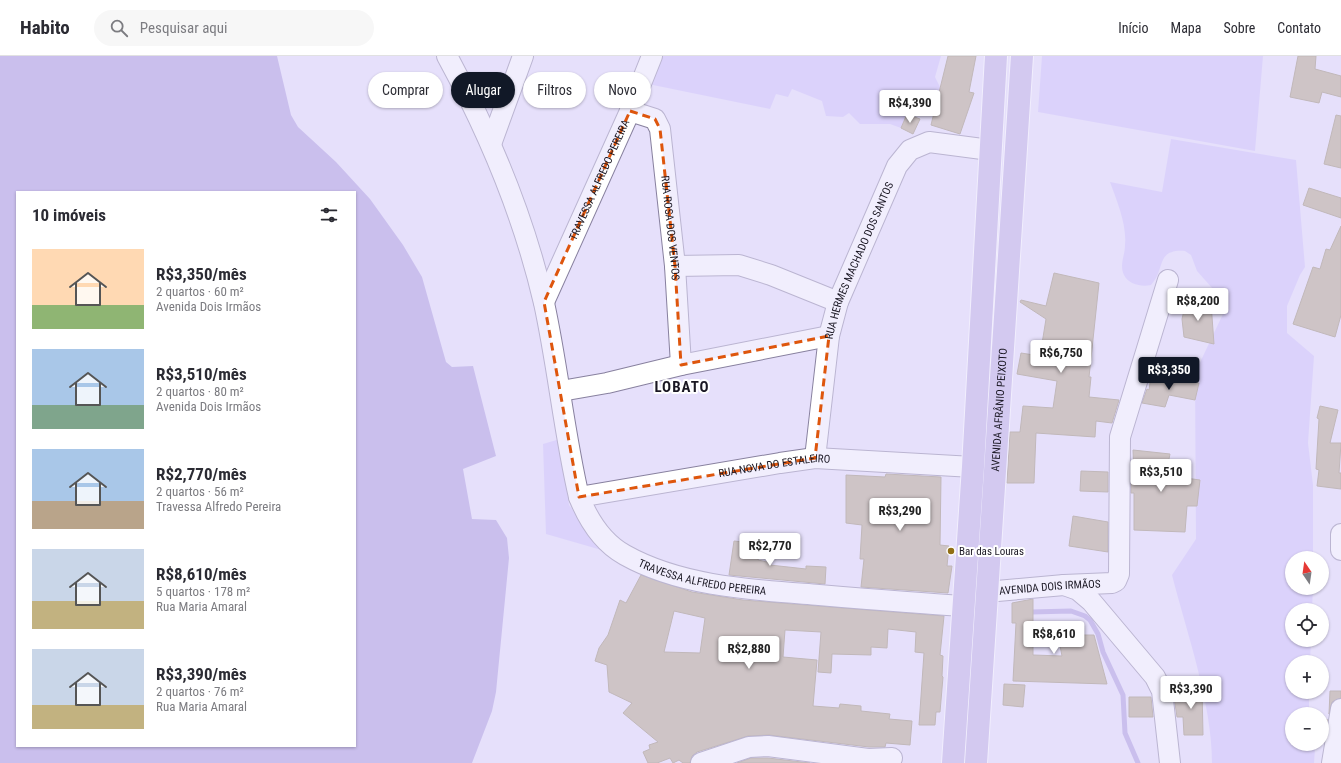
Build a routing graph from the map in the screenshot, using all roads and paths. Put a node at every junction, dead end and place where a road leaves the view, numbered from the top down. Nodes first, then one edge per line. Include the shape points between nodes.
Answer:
1 (447, 56) edge
2 (523, 56) edge
3 (652, 56) edge
4 (996, 56) edge
5 (1022, 56) edge
6 (630, 111) junction
7 (491, 144) junction
8 (990, 150) junction
9 (675, 266) junction
10 (1168, 280) dead end
11 (544, 302) junction
12 (838, 302) junction
13 (829, 336) junction
14 (681, 365) junction
15 (561, 391) junction
16 (815, 458) junction
17 (973, 467) junction
18 (579, 497) junction
19 (1341, 534) edge
20 (1341, 550) edge
21 (1064, 585) junction
22 (986, 592) junction
23 (964, 606) junction
24 (1341, 709) edge
25 (749, 755) edge
26 (892, 758) dead end
27 (976, 760) edge
28 (701, 763) edge
29 (953, 763) edge
30 (1170, 763) edge
31 (1332, 763) edge

1 - 7 street, TRAVESSA ALFREDO PEREIRA
2 - 7 street
3 - 6 street, TRAVESSA ALFREDO PEREIRA
4 - 8 main road, AVENIDA AFRÂNIO PEIXOTO
5 - 22 main road, AVENIDA AFRÂNIO PEIXOTO
6 - 9 street, RUA ROSA DOS VENTOS via 655,119 660,128
6 - 11 street, TRAVESSA ALFREDO PEREIRA
7 - 11 street, TRAVESSA ALFREDO PEREIRA via 528,247
8 - 12 street, RUA HERMES MACHADO DOS SANTOS via 929,142 910,150 897,166
8 - 17 main road, AVENIDA AFRÂNIO PEIXOTO
9 - 12 street via 739,265
9 - 14 street, RUA ROSA DOS VENTOS
10 - 21 street, AVENIDA DOIS IRMÃOS via 1120,437 1119,574 1112,583
11 - 15 street, TRAVESSA ALFREDO PEREIRA
12 - 13 street, RUA HERMES MACHADO DOS SANTOS
13 - 14 street
13 - 16 street, RUA HERMES MACHADO DOS SANTOS
14 - 15 street
15 - 18 street, TRAVESSA ALFREDO PEREIRA
16 - 17 street, RUA NOVA DO ESTALEIRO
16 - 18 street, RUA NOVA DO ESTALEIRO
17 - 23 main road, AVENIDA AFRÂNIO PEIXOTO
18 - 23 street, TRAVESSA ALFREDO PEREIRA via 601,535 613,547 669,574 747,590
19 - 20 street
21 - 22 street, AVENIDA DOIS IRMÃOS
21 - 30 street via 1078,590 1090,601 1155,677 1162,691
22 - 27 main road, AVENIDA AFRÂNIO PEIXOTO
23 - 29 main road, AVENIDA AFRÂNIO PEIXOTO
24 - 31 street
25 - 26 street via 768,746 868,759
25 - 28 street

